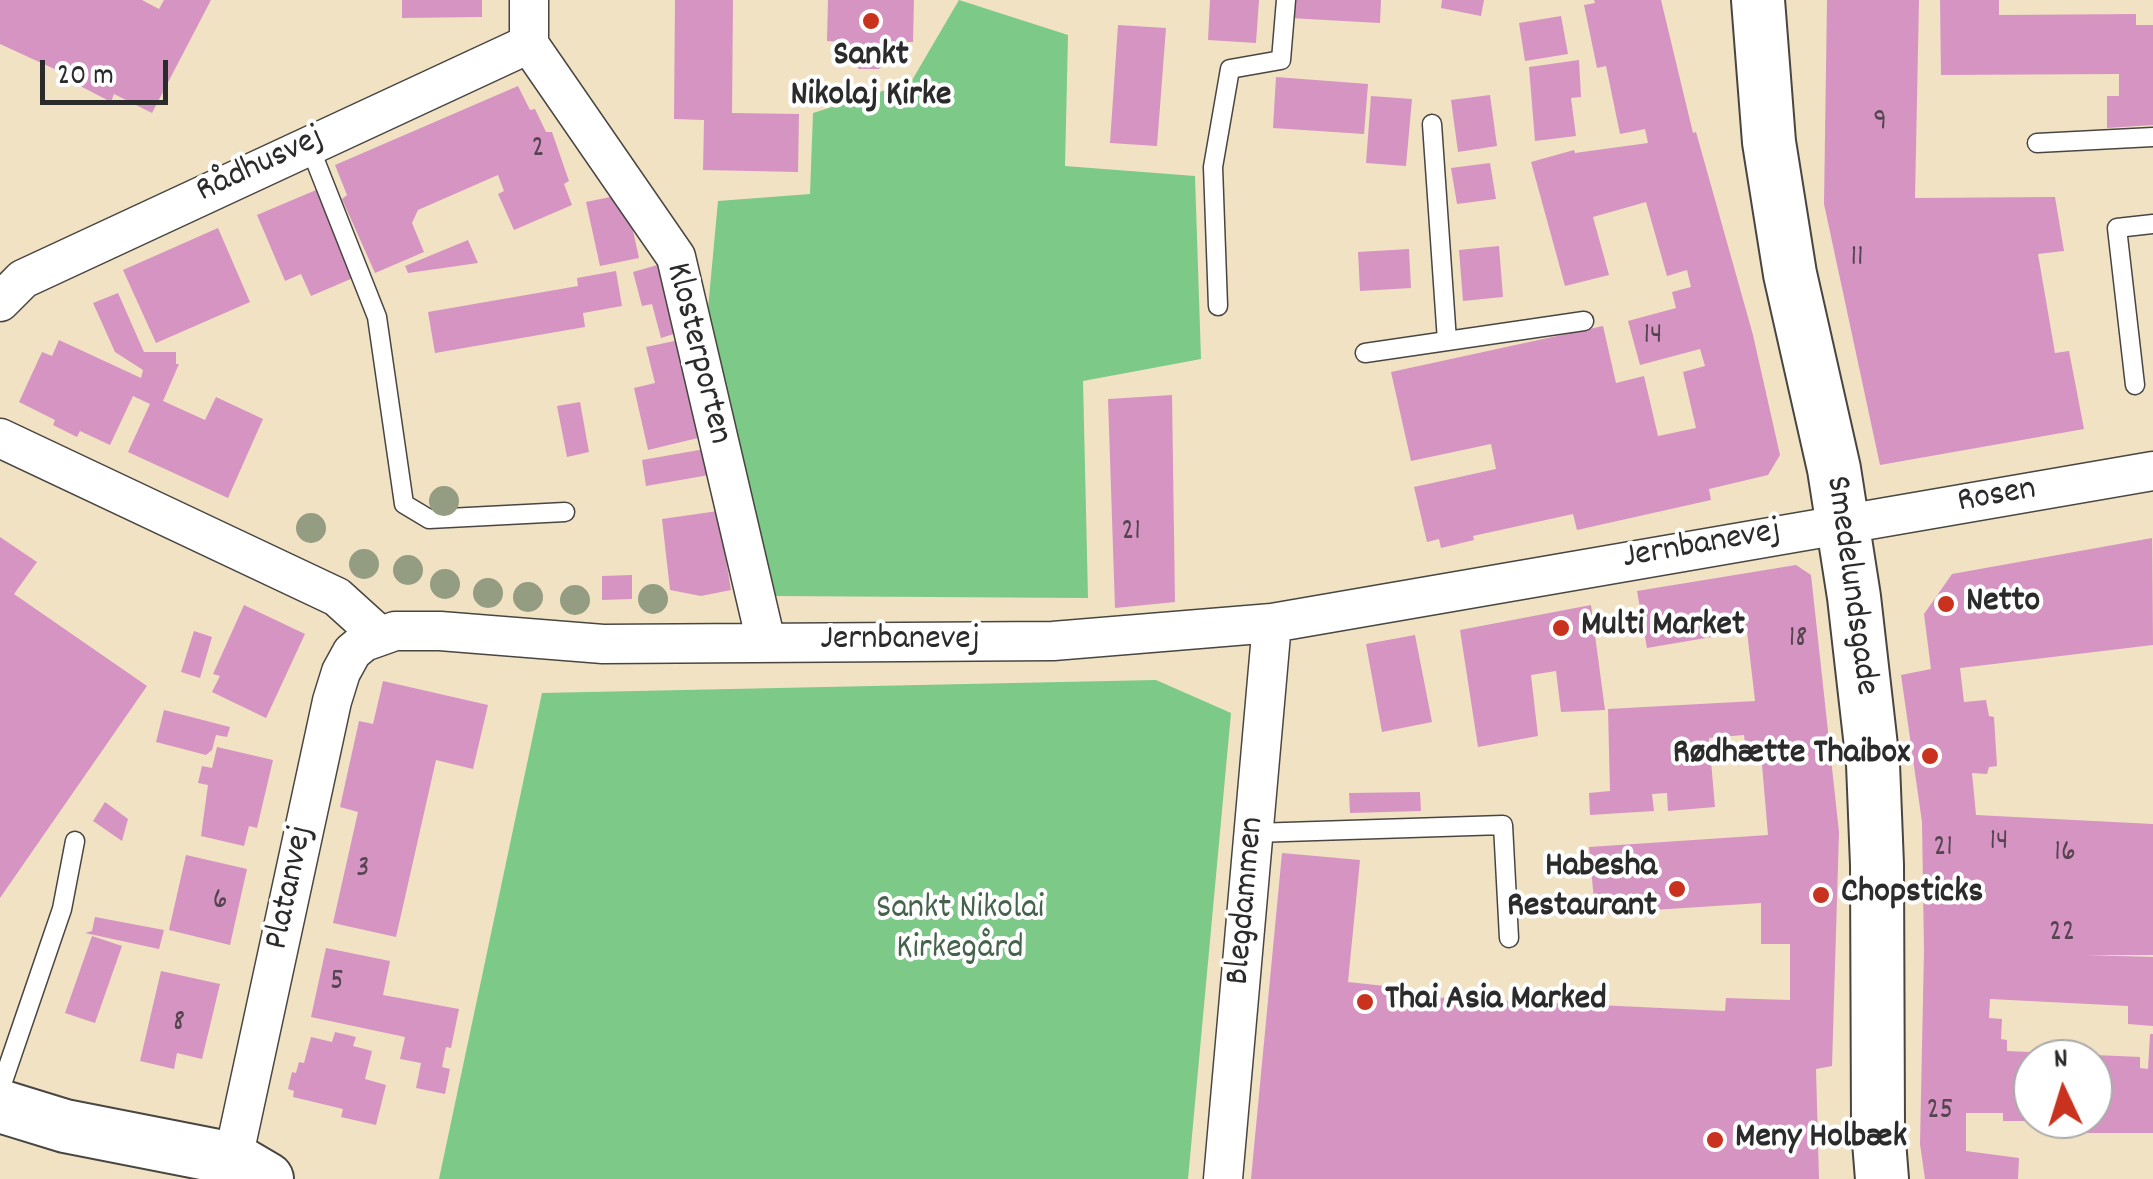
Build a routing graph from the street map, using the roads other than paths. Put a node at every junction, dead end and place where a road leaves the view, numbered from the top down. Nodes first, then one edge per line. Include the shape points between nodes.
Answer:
1 (529, 0) edge
2 (1286, 0) edge
3 (1758, 0) edge
4 (529, 44) junction
5 (1432, 124) dead end
6 (2153, 137) edge
7 (2037, 143) dead end
8 (308, 145) junction
9 (2153, 224) edge
10 (0, 302) edge
11 (1218, 306) dead end
12 (1584, 321) dead end
13 (1447, 342) junction
14 (1365, 353) dead end
15 (2135, 385) dead end
16 (0, 438) edge
17 (2153, 470) edge
18 (564, 512) dead end
19 (1842, 525) junction
20 (1272, 623) junction
21 (379, 635) junction
22 (766, 642) junction
23 (1254, 832) junction
24 (74, 841) dead end
25 (1509, 938) dead end
26 (0, 1090) edge
27 (0, 1106) edge
28 (250, 1169) edge
29 (1223, 1179) edge
30 (1882, 1179) edge

1 - 4 street
2 - 11 lane via 1281,60 1230,69 1213,167
3 - 19 street, Smedelundsgade via 1769,142 1790,274
4 - 8 street, Rådhusvej
4 - 22 street, Klosterporten via 676,257
5 - 13 lane
6 - 7 lane
8 - 10 street, Rådhusvej via 23,279
8 - 18 lane via 378,317 404,504 429,519
9 - 15 lane via 2117,228
12 - 13 lane
13 - 14 lane
16 - 21 street via 337,597
17 - 19 street, Rosen
19 - 20 street, Jernbanevej
19 - 30 street, Smedelundsgade via 1872,764
20 - 22 street, Jernbanevej via 1053,641
20 - 23 street, Blegdammen
21 - 22 street, Jernbanevej via 412,629 559,643
21 - 28 street, Platanvej via 352,652 332,701
23 - 25 lane via 1503,825
23 - 29 street, Blegdammen
24 - 26 lane via 62,909
27 - 28 street

